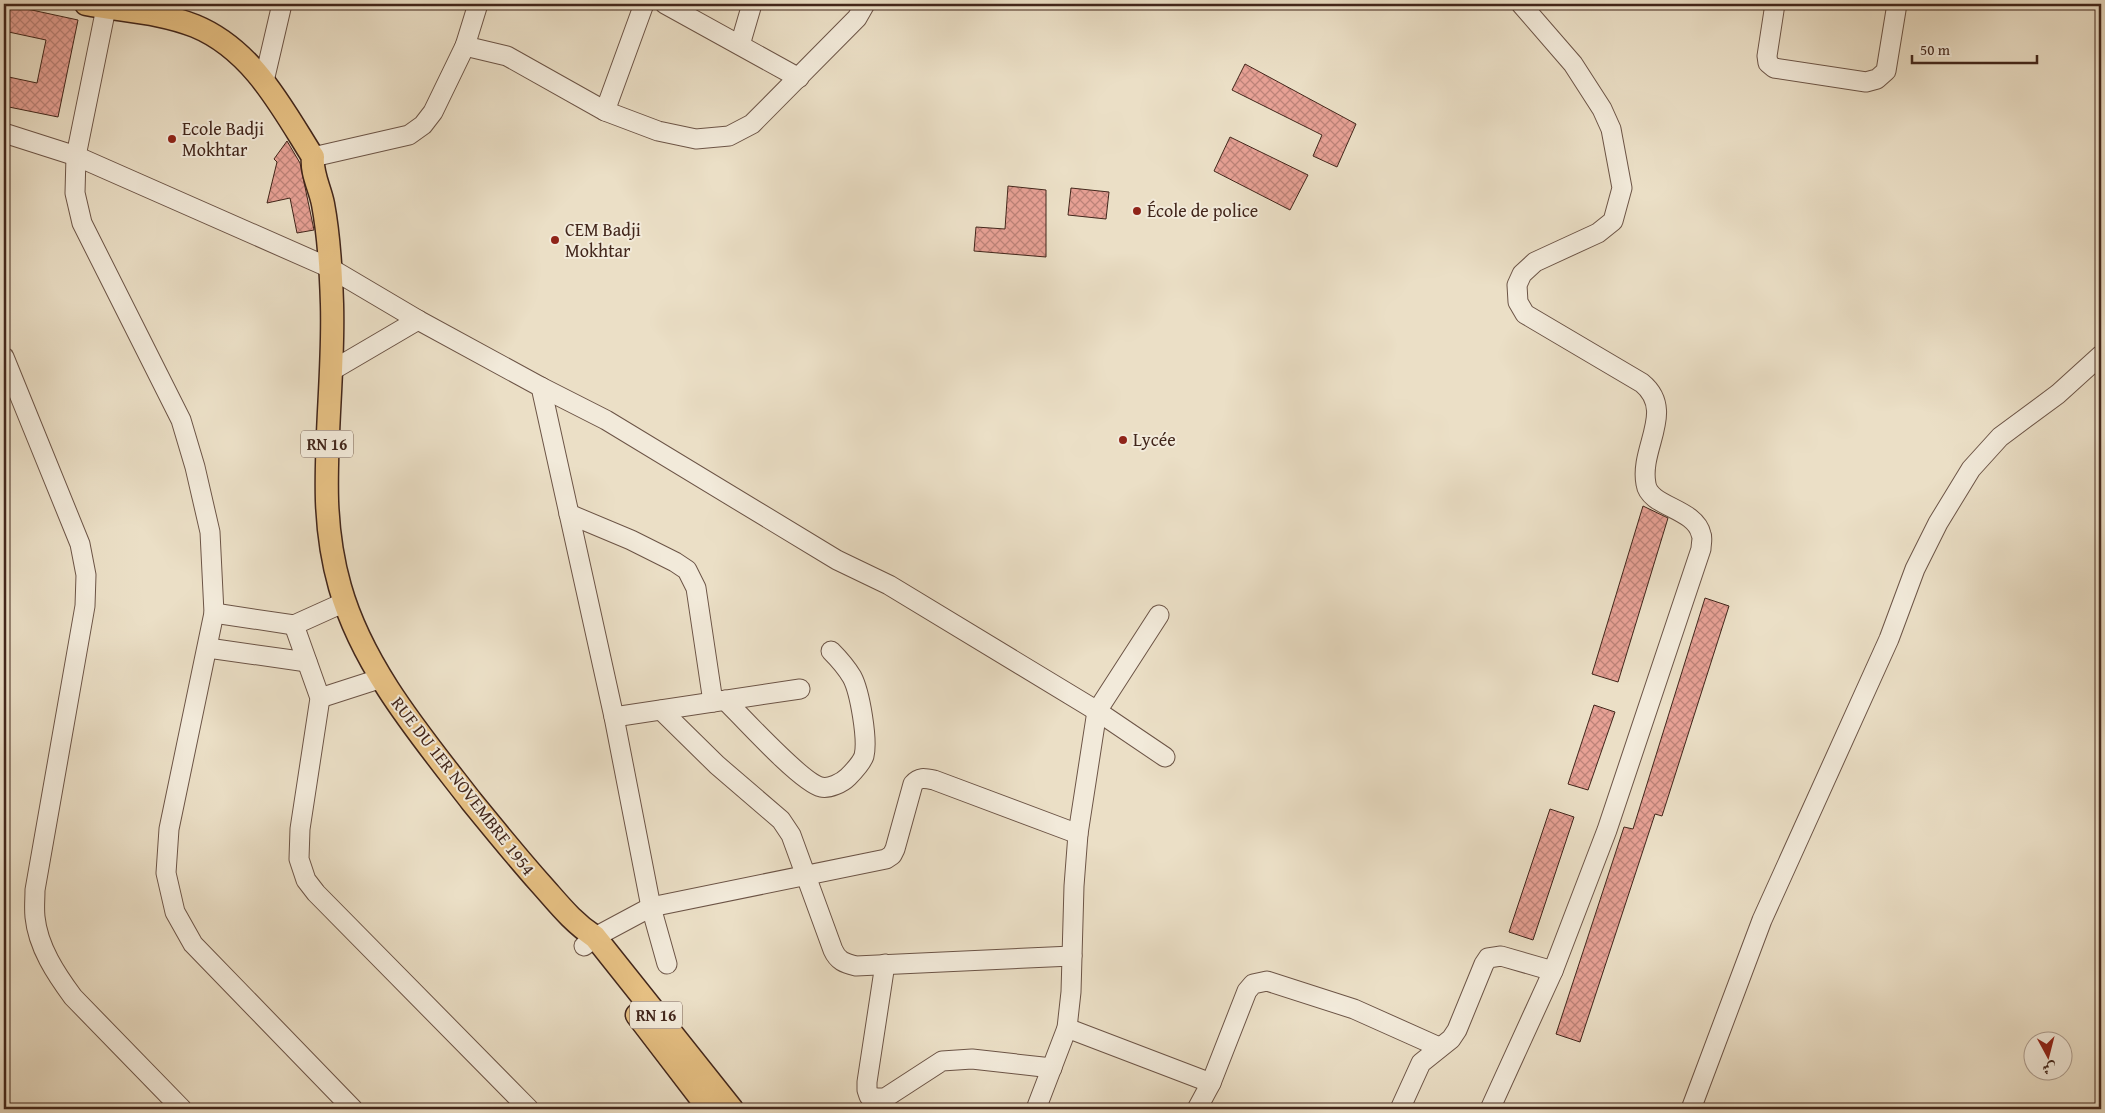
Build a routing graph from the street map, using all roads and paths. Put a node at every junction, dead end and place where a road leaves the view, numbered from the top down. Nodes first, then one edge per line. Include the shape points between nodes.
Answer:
1 (282, 4) edge
2 (478, 4) edge
3 (644, 4) edge
4 (665, 4) edge
5 (752, 4) edge
6 (865, 4) edge
7 (1521, 4) edge
8 (1775, 4) edge
9 (1898, 4) edge
10 (100, 5) edge
11 (740, 45) junction
12 (465, 46) junction
13 (799, 78) junction
14 (264, 81) junction
15 (605, 112) junction
16 (4, 134) edge
17 (76, 156) junction
18 (313, 157) junction
19 (330, 268) junction
20 (418, 320) junction
21 (2101, 355) edge
22 (6, 366) edge
23 (331, 371) junction
24 (541, 387) junction
25 (569, 514) junction
26 (345, 602) junction
27 (214, 613) junction
28 (1159, 615) dead end
29 (294, 624) junction
30 (208, 648) junction
31 (831, 651) dead end
32 (307, 662) junction
33 (382, 678) junction
34 (800, 690) dead end
35 (320, 698) junction
36 (719, 701) junction
37 (661, 710) junction
38 (1097, 712) junction
39 (614, 717) junction
40 (1165, 757) dead end
41 (1078, 834) junction
42 (806, 876) junction
43 (650, 907) junction
44 (585, 936) junction
45 (1072, 956) junction
46 (667, 964) dead end
47 (885, 964) junction
48 (1553, 971) junction
49 (1067, 1028) junction
50 (1439, 1048) junction
51 (1052, 1068) junction
52 (1211, 1083) junction
53 (182, 1109) edge
54 (353, 1109) edge
55 (529, 1109) edge
56 (709, 1109) edge
57 (732, 1109) edge
58 (1036, 1109) edge
59 (1197, 1109) edge
60 (1400, 1109) edge
61 (1490, 1109) edge
62 (1691, 1109) edge

1 - 14 street
2 - 12 street
3 - 15 street
4 - 11 street
5 - 11 street
6 - 13 street via 857,18
7 - 48 street via 1573,64 1602,109 1611,128 1622,188 1613,221 1598,233 1535,262 1522,274 1517,285 1518,302 1525,314 1651,390 1657,401 1658,415 1646,458 1646,487 1650,495 1685,514 1698,525 1702,534 1701,549 1607,830
8 - 9 street via 1768,63 1774,68 1866,82 1877,79 1886,71
10 - 14 main road, RUE DU 1ER NOVEMBRE 1954 / RN 16 via 162,17 207,32 237,53
10 - 17 street
11 - 13 street
12 - 15 street via 507,56
12 - 18 street via 433,112 423,125 409,135
13 - 15 street via 752,124 729,136 696,139
14 - 18 main road, RUE DU 1ER NOVEMBRE 1954 / RN 16
16 - 17 street
17 - 19 street
17 - 27 street via 75,192 82,223 181,420 210,532
18 - 19 main road, RUE DU 1ER NOVEMBRE 1954 / RN 16 via 312,166 323,205
19 - 20 street
19 - 23 main road, RUE DU 1ER NOVEMBRE 1954 / RN 16
20 - 23 street
20 - 24 street
21 - 62 street via 2058,394 2000,437 1971,469 1938,523 1915,569 1889,640 1762,920
22 - 53 street via 80,544 86,575 85,606 35,890 35,918 43,948 72,997
23 - 26 main road, RUE DU 1ER NOVEMBRE 1954 / RN 16 via 327,501 333,558
24 - 25 street
24 - 38 street via 606,420 837,560 889,585
25 - 36 street via 631,540 687,570 696,588
25 - 39 street
26 - 29 street
26 - 33 main road, RUE DU 1ER NOVEMBRE 1954 / RN 16
27 - 29 street
27 - 30 street
28 - 38 street
29 - 32 street
30 - 32 street
30 - 54 street via 169,829 166,873 175,912 193,944
31 - 36 street via 853,679 866,741 863,757 845,781 822,788 812,783
32 - 35 street
33 - 35 street
33 - 44 main road, RUE DU 1ER NOVEMBRE 1954 / RN 16 via 408,718 490,824
34 - 36 street
35 - 55 street via 300,829 299,859 306,880 316,894
36 - 37 street
37 - 39 street
37 - 42 street via 717,765 781,820 791,835
38 - 40 street
38 - 41 street
39 - 43 street
41 - 42 street via 924,777 912,784 892,855
41 - 45 street
42 - 43 street
42 - 47 street via 837,958 856,966
43 - 44 street
43 - 46 street
44 - 56 main road, RN 16
44 - 57 main road, RN 16
45 - 47 street
45 - 49 street
47 - 51 street via 867,1082 869,1096 886,1098 942,1061 972,1059
48 - 50 street via 1501,956 1488,958 1457,1030
48 - 61 street
49 - 51 street
49 - 52 street
50 - 52 street via 1354,1009 1260,981 1247,990
50 - 60 street via 1421,1063
51 - 58 street
52 - 59 street

